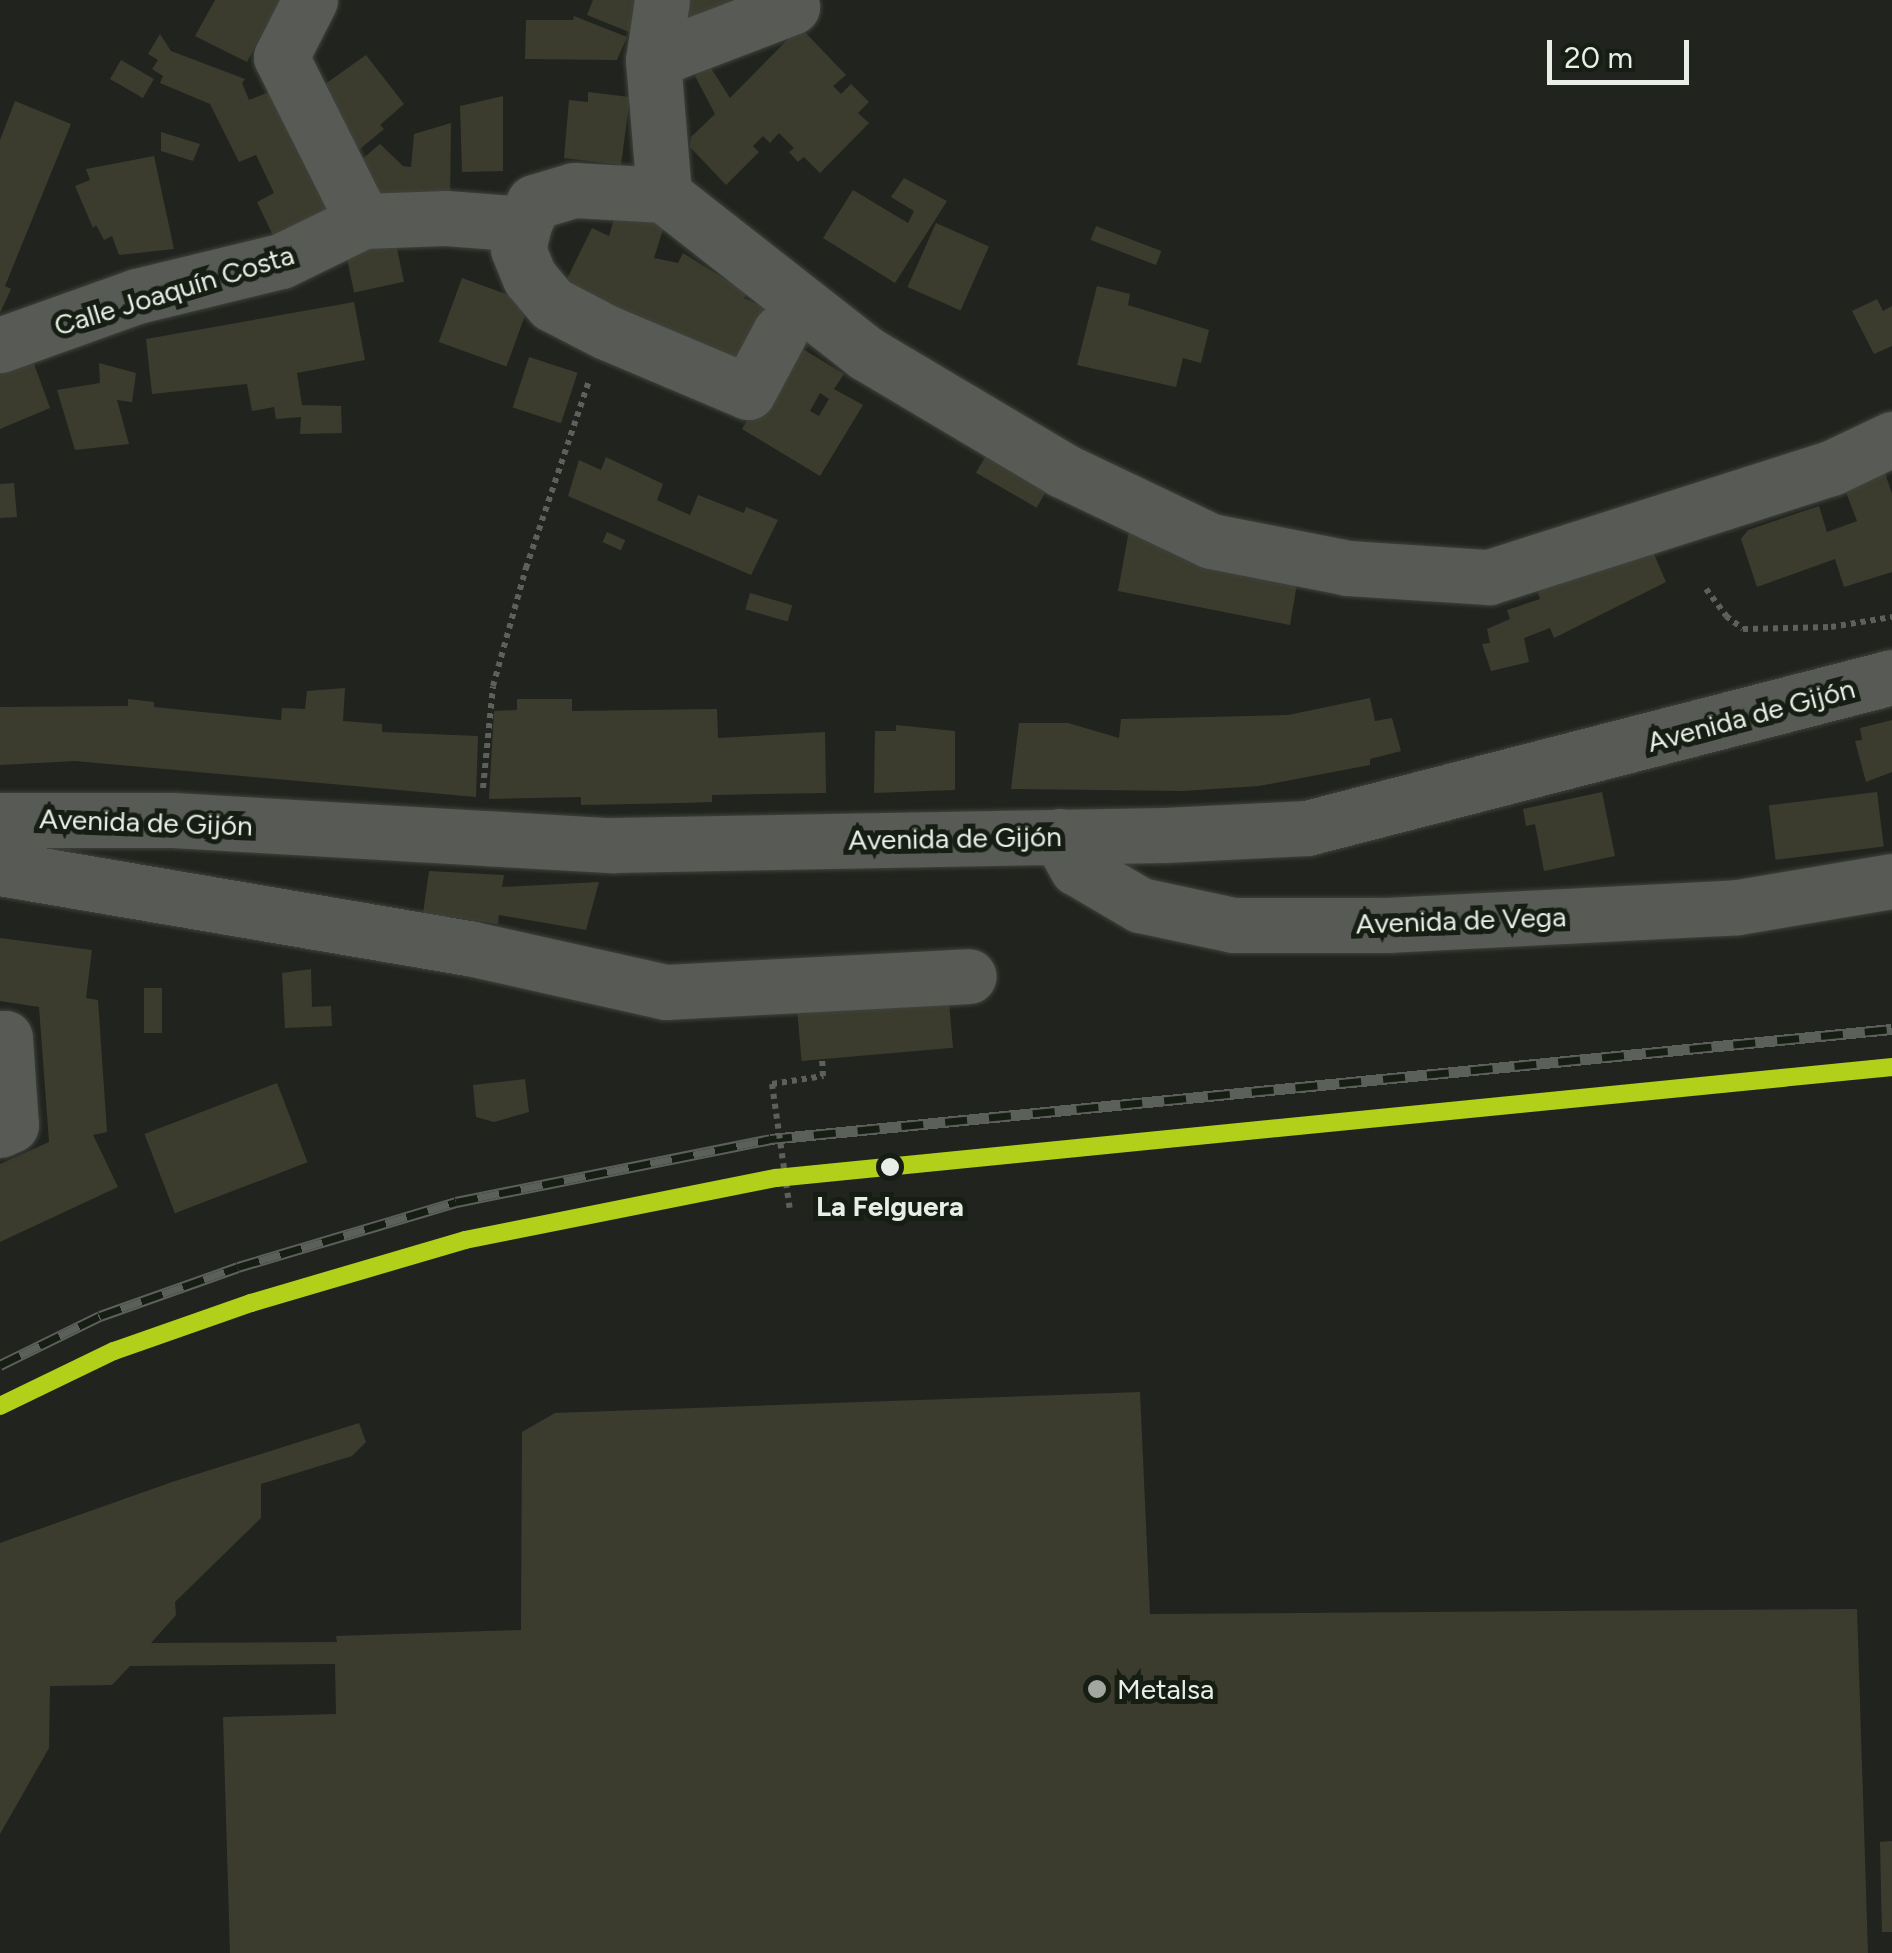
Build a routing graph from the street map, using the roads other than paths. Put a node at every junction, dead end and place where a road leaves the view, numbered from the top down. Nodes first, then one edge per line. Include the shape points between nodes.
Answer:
1 (310, 0) edge
2 (662, 0) edge
3 (792, 6) dead end
4 (653, 60) junction
5 (664, 195) junction
6 (363, 221) junction
7 (524, 224) junction
8 (780, 332) dead end
9 (0, 345) edge
10 (1892, 439) edge
11 (1892, 678) edge
12 (0, 820) edge
13 (1060, 836) junction
14 (0, 868) edge
15 (1892, 881) edge
16 (969, 976) dead end
17 (0, 1038) edge
18 (0, 1130) edge

1 - 6 street via 280,57
2 - 4 street
3 - 4 street
4 - 5 street
5 - 7 street via 574,190 534,202
5 - 10 street via 867,354 1062,470 1210,541 1348,568 1490,577 1831,468
6 - 7 street, Calle Joaquín Costa
6 - 9 street, Calle Joaquín Costa via 281,261 137,296
7 - 8 street via 518,249 530,278 552,304 748,392
11 - 13 street, Avenida de Gijón via 1307,828
12 - 13 street, Avenida de Gijón via 173,820 613,845
13 - 15 street, Avenida de Vega via 1077,868 1140,905 1232,925 1387,925 1738,907
14 - 16 street via 469,948 666,992
17 - 18 street via 12,1125

